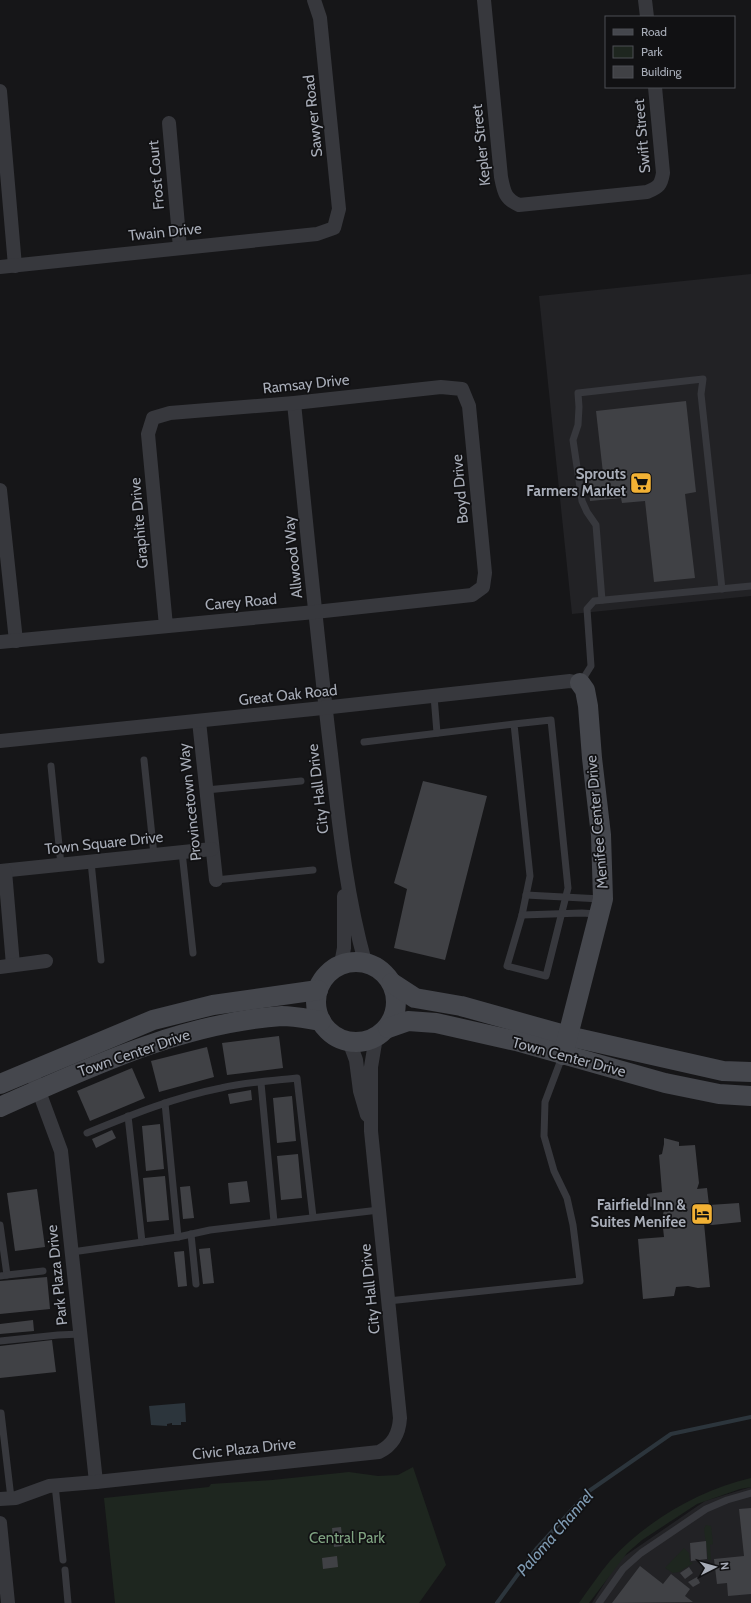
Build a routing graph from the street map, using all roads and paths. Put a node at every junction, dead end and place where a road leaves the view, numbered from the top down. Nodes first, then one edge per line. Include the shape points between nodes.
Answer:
1 (314, 0) edge
2 (484, 0) edge
3 (645, 0) edge
4 (647, 16) edge
5 (655, 88) edge
6 (0, 91) edge
7 (169, 123) dead end
8 (662, 182) joint
9 (334, 228) joint
10 (180, 248) junction
11 (15, 266) junction
12 (0, 267) edge
13 (462, 389) joint
14 (294, 403) junction
15 (153, 418) joint
16 (0, 490) edge
17 (751, 586) edge
18 (483, 587) joint
19 (722, 589) junction
20 (602, 600) junction
21 (315, 612) junction
22 (166, 626) junction
23 (16, 641) junction
24 (0, 642) edge
25 (580, 683) junction
26 (434, 696) junction
27 (325, 708) junction
28 (199, 721) junction
29 (514, 724) junction
30 (437, 733) junction
31 (0, 741) edge
32 (364, 742) dead end
33 (144, 760) dead end
34 (52, 766) dead end
35 (301, 781) dead end
36 (206, 790) junction
37 (212, 849) junction
38 (182, 852) junction
39 (154, 855) junction
40 (90, 862) junction
41 (61, 865) junction
42 (344, 866) junction
43 (313, 870) dead end
44 (2, 871) edge
45 (216, 880) joint
46 (526, 895) junction
47 (566, 896) junction
48 (601, 906) junction
49 (561, 913) junction
50 (522, 915) junction
51 (192, 953) dead end
52 (101, 960) dead end
53 (46, 961) dead end
54 (365, 962) junction
55 (341, 964) junction
56 (6, 966) edge
57 (392, 982) junction
58 (318, 990) junction
59 (321, 1021) junction
60 (382, 1032) junction
61 (348, 1042) junction
62 (566, 1046) junction
63 (31, 1070) junction
64 (751, 1072) edge
65 (261, 1083) junction
66 (0, 1084) edge
67 (39, 1090) junction
68 (751, 1096) edge
69 (165, 1103) junction
70 (0, 1107) edge
71 (128, 1116) junction
72 (371, 1131) junction
73 (87, 1133) dead end
74 (379, 1210) junction
75 (313, 1217) junction
76 (274, 1222) junction
77 (0, 1224) edge
78 (191, 1234) junction
79 (178, 1237) junction
80 (142, 1242) junction
81 (72, 1252) junction
82 (43, 1271) dead end
83 (4, 1276) edge
84 (196, 1284) dead end
85 (388, 1301) junction
86 (80, 1334) junction
87 (0, 1341) edge
88 (1, 1413) dead end
89 (393, 1442) joint
90 (96, 1482) junction
91 (55, 1485) junction
92 (751, 1493) edge
93 (6, 1499) edge
94 (0, 1523) edge
95 (63, 1560) dead end
96 (65, 1570) dead end
97 (8, 1603) edge
98 (68, 1603) edge
99 (599, 1603) edge

1 - 9 street, Sawyer Road via 320,18 339,209
2 - 8 street, Kepler Street via 501,177 504,192 510,201 519,206 647,192
3 - 4 street
5 - 8 street, Swift Street via 663,162
6 - 11 street
7 - 10 street, Frost Court
9 - 10 street, Twain Drive via 317,234
10 - 11 street, Twain Drive
11 - 12 street, Twain Drive
13 - 14 street, Ramsay Drive via 441,387
13 - 18 street, Boyd Drive via 470,406 485,573
14 - 15 street, Ramsay Drive via 170,413
14 - 21 street, Allwood Way
15 - 22 street, Graphite Drive via 148,434
16 - 23 street
17 - 19 lane
18 - 21 street, Carey Road via 472,595
19 - 20 lane
19 - 20 lane via 701,394 703,379 578,393 578,425 573,440 582,501 596,524
20 - 25 lane via 594,601 587,610 591,666
21 - 22 street, Carey Road
21 - 27 street, Allwood Way
22 - 23 street, Carey Road
23 - 24 street, Carey Road
25 - 26 street, Great Oak Road via 570,681
25 - 48 street, Menifee Center Drive via 586,690 588,706 600,835
26 - 27 street, Great Oak Road
26 - 30 lane
27 - 28 street, Great Oak Road
27 - 42 street, City Hall Drive
28 - 31 street, Great Oak Road
28 - 36 street, Provincetown Way
29 - 30 lane
29 - 46 lane via 530,876
29 - 47 lane via 551,720 568,888
30 - 32 lane
33 - 39 lane
34 - 41 lane
35 - 36 lane
36 - 37 street, Provincetown Way
37 - 38 street, Town Square Drive
37 - 45 street, Provincetown Way
38 - 39 street, Town Square Drive
38 - 51 lane
39 - 40 street, Town Square Drive
40 - 41 street, Town Square Drive
40 - 52 lane
41 - 44 street, Town Square Drive
42 - 54 street, City Hall Drive
42 - 55 street, City Hall Drive via 344,948
43 - 45 lane
44 - 56 street
46 - 47 lane
46 - 50 lane
47 - 48 lane
47 - 49 lane
48 - 49 lane
48 - 62 street, Menifee Center Drive
49 - 50 lane
49 - 50 lane via 546,976 507,966
53 - 56 street
54 - 55 street, Town Center Drive
54 - 57 street, Town Center Drive via 375,965
55 - 58 street, Town Center Drive via 326,974
57 - 60 street, Town Center Drive via 397,1006 394,1017
57 - 62 street, Town Center Drive via 415,998 461,1006
58 - 59 street, Town Center Drive via 316,1002
58 - 63 street, Town Center Drive via 213,1005 153,1020
59 - 61 street, Town Center Drive via 332,1034
59 - 67 street, Town Center Drive via 283,1016 229,1024 169,1038 103,1061
60 - 61 street, Town Center Drive via 366,1041
60 - 62 street, Town Center Drive via 408,1021 436,1023 516,1041
60 - 72 street, City Hall Drive via 371,1068
61 - 72 street, City Hall Drive via 356,1060 360,1090
62 - 64 street, Town Center Drive via 723,1071
62 - 68 street, Town Center Drive via 665,1083 719,1094
62 - 85 lane via 545,1102 544,1136 574,1225 580,1281
63 - 66 street, Town Center Drive
63 - 67 street, Park Plaza Drive
65 - 69 lane via 222,1087
65 - 75 lane via 297,1078
65 - 76 lane
67 - 70 street, Town Center Drive
67 - 81 street, Park Plaza Drive via 61,1151
69 - 71 lane
69 - 79 lane
71 - 73 lane
71 - 80 lane
72 - 74 street, City Hall Drive
74 - 75 lane
74 - 85 street, City Hall Drive
75 - 76 lane
76 - 78 lane
77 - 83 lane
78 - 79 lane
78 - 84 lane
79 - 80 lane
80 - 81 lane
81 - 86 street, Park Plaza Drive
82 - 83 lane
85 - 89 street, City Hall Drive via 400,1418
86 - 87 lane
86 - 90 street, Park Plaza Drive
88 - 93 lane
89 - 90 street, Civic Plaza Drive via 379,1452
90 - 91 street, Civic Plaza Drive
91 - 93 street, Civic Plaza Drive
91 - 95 lane
92 - 99 lane via 706,1509 640,1553 624,1569
94 - 97 street
96 - 98 lane

